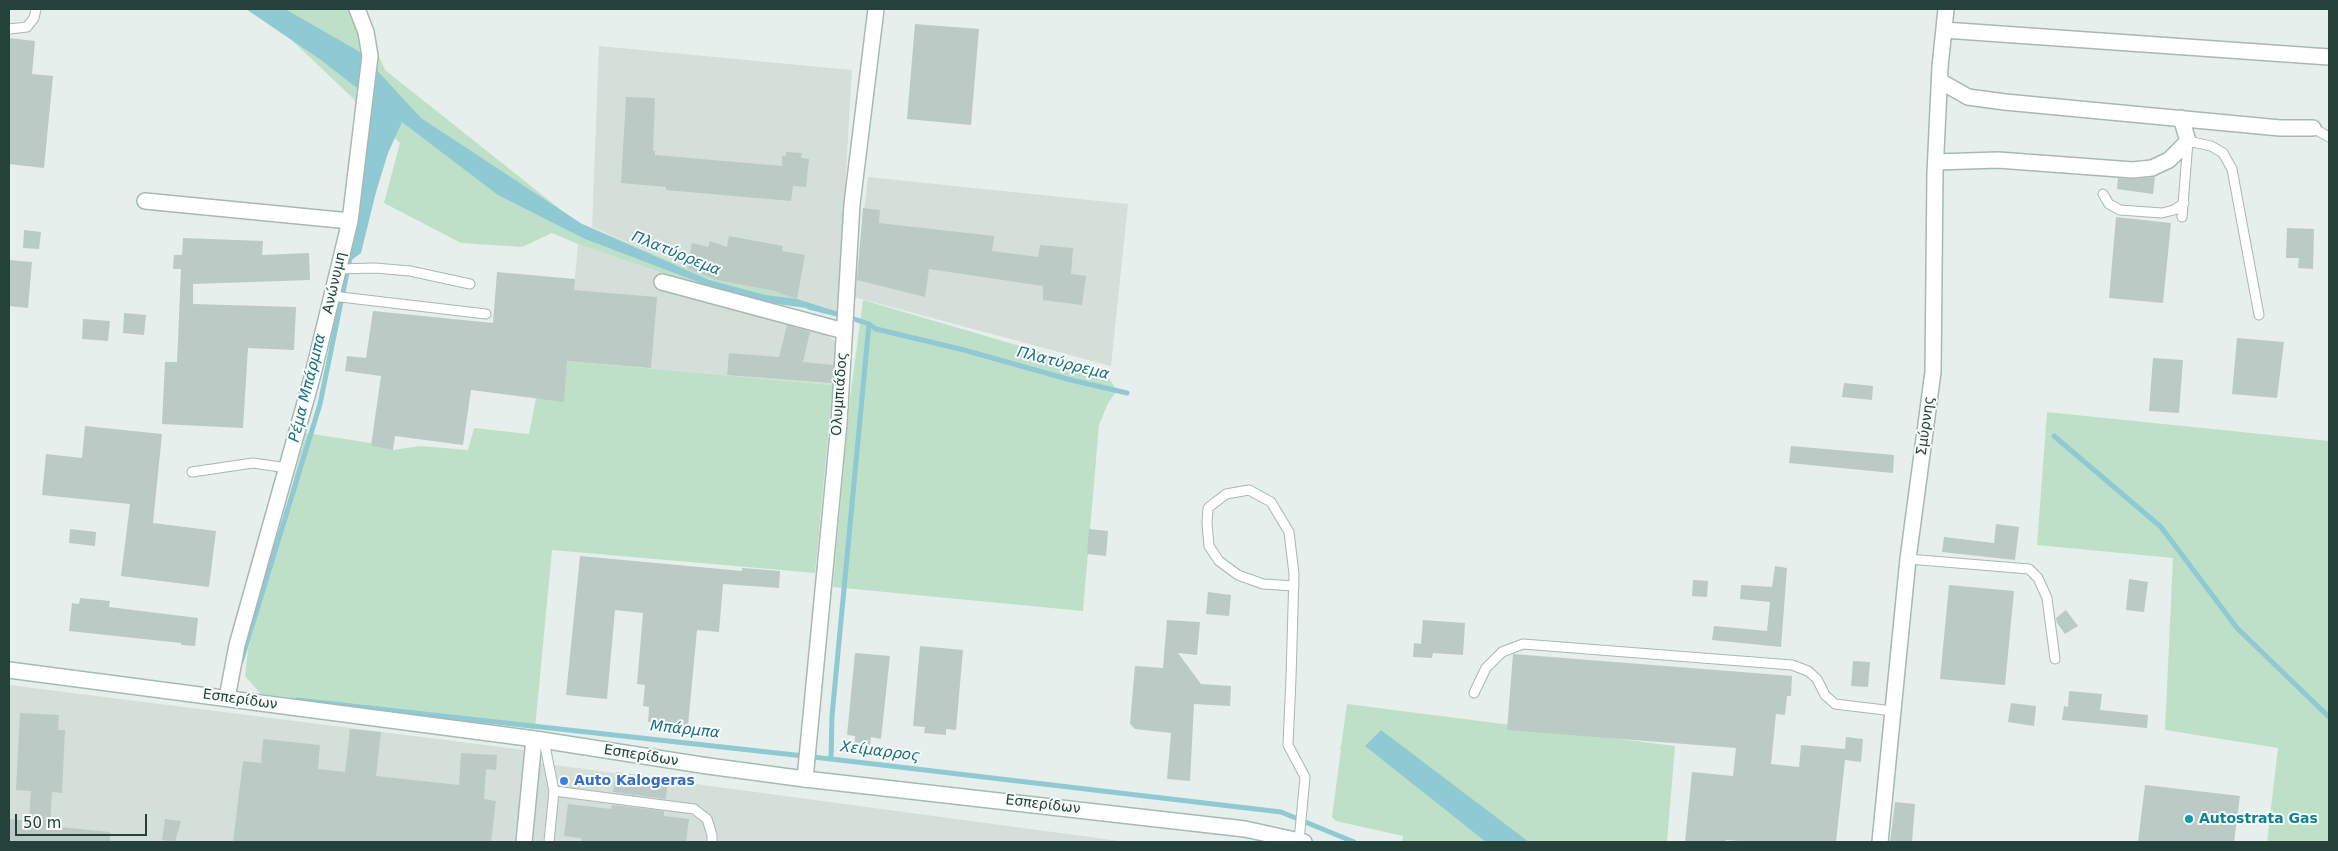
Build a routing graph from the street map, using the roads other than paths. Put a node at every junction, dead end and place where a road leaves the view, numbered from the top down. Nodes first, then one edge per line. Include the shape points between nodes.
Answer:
1 (36, 9) edge
2 (357, 9) edge
3 (876, 9) edge
4 (1946, 9) edge
5 (9, 29) edge
6 (1944, 30) junction
7 (2329, 57) edge
8 (1940, 81) junction
9 (2181, 118) junction
10 (2312, 128) joint
11 (2329, 137) edge
12 (2188, 142) junction
13 (1936, 162) junction
14 (2103, 194) dead end
15 (145, 201) dead end
16 (2184, 203) junction
17 (2182, 217) dead end
18 (350, 221) junction
19 (338, 269) junction
20 (662, 282) dead end
21 (470, 284) dead end
22 (332, 296) junction
23 (486, 314) dead end
24 (2259, 316) dead end
25 (844, 331) junction
26 (287, 468) junction
27 (192, 472) dead end
28 (1908, 559) junction
29 (1294, 586) junction
30 (2054, 659) dead end
31 (9, 670) edge
32 (1474, 693) dead end
33 (227, 698) junction
34 (1893, 711) junction
35 (539, 740) junction
36 (805, 779) junction
37 (554, 791) junction
38 (1301, 841) edge
39 (524, 842) edge
40 (549, 842) edge
41 (712, 842) edge
42 (1880, 842) edge

1 - 5 lane via 27,27
2 - 18 street, Ανώνυμη via 366,32 370,56
3 - 25 street, Ολυμπιάδος via 853,195
4 - 6 street, Σμύρνης
6 - 7 street
6 - 8 street, Σμύρνης
8 - 9 street via 1968,97
8 - 13 street, Σμύρνης
9 - 10 street
9 - 12 street
10 - 11 lane
12 - 13 street via 2169,160 2152,168 2134,170 1998,160
12 - 16 lane
12 - 24 lane via 2212,146 2223,153 2232,169
13 - 28 street, Σμύρνης via 1933,372
14 - 16 lane via 2109,204 2120,210 2162,213
15 - 18 street
16 - 17 lane
18 - 19 street, Ανώνυμη
19 - 21 lane via 410,270
19 - 22 street, Ανώνυμη
20 - 25 street
22 - 23 lane
22 - 26 street, Ανώνυμη
25 - 36 street, Ολυμπιάδος via 839,423
26 - 27 lane via 253,463
26 - 33 street, Ανώνυμη via 237,645
28 - 30 lane via 2029,569 2038,578 2047,598
28 - 34 street, Σμύρνης
29 - 29 lane via 1289,532 1272,502 1249,490 1226,494 1208,508 1206,523 1210,546 1219,561 1238,575 1263,584
29 - 38 lane via 1288,745 1305,777
31 - 33 street, Εσπερίδων
32 - 34 lane via 1486,668 1502,652 1523,644 1792,665 1808,671 1817,679 1835,704
33 - 35 street, Εσπερίδων
34 - 42 street, Σμύρνης
35 - 36 street, Εσπερίδων
35 - 37 lane
35 - 39 street
36 - 38 street, Εσπερίδων via 1209,825
37 - 40 lane
37 - 41 lane via 694,809 707,819

